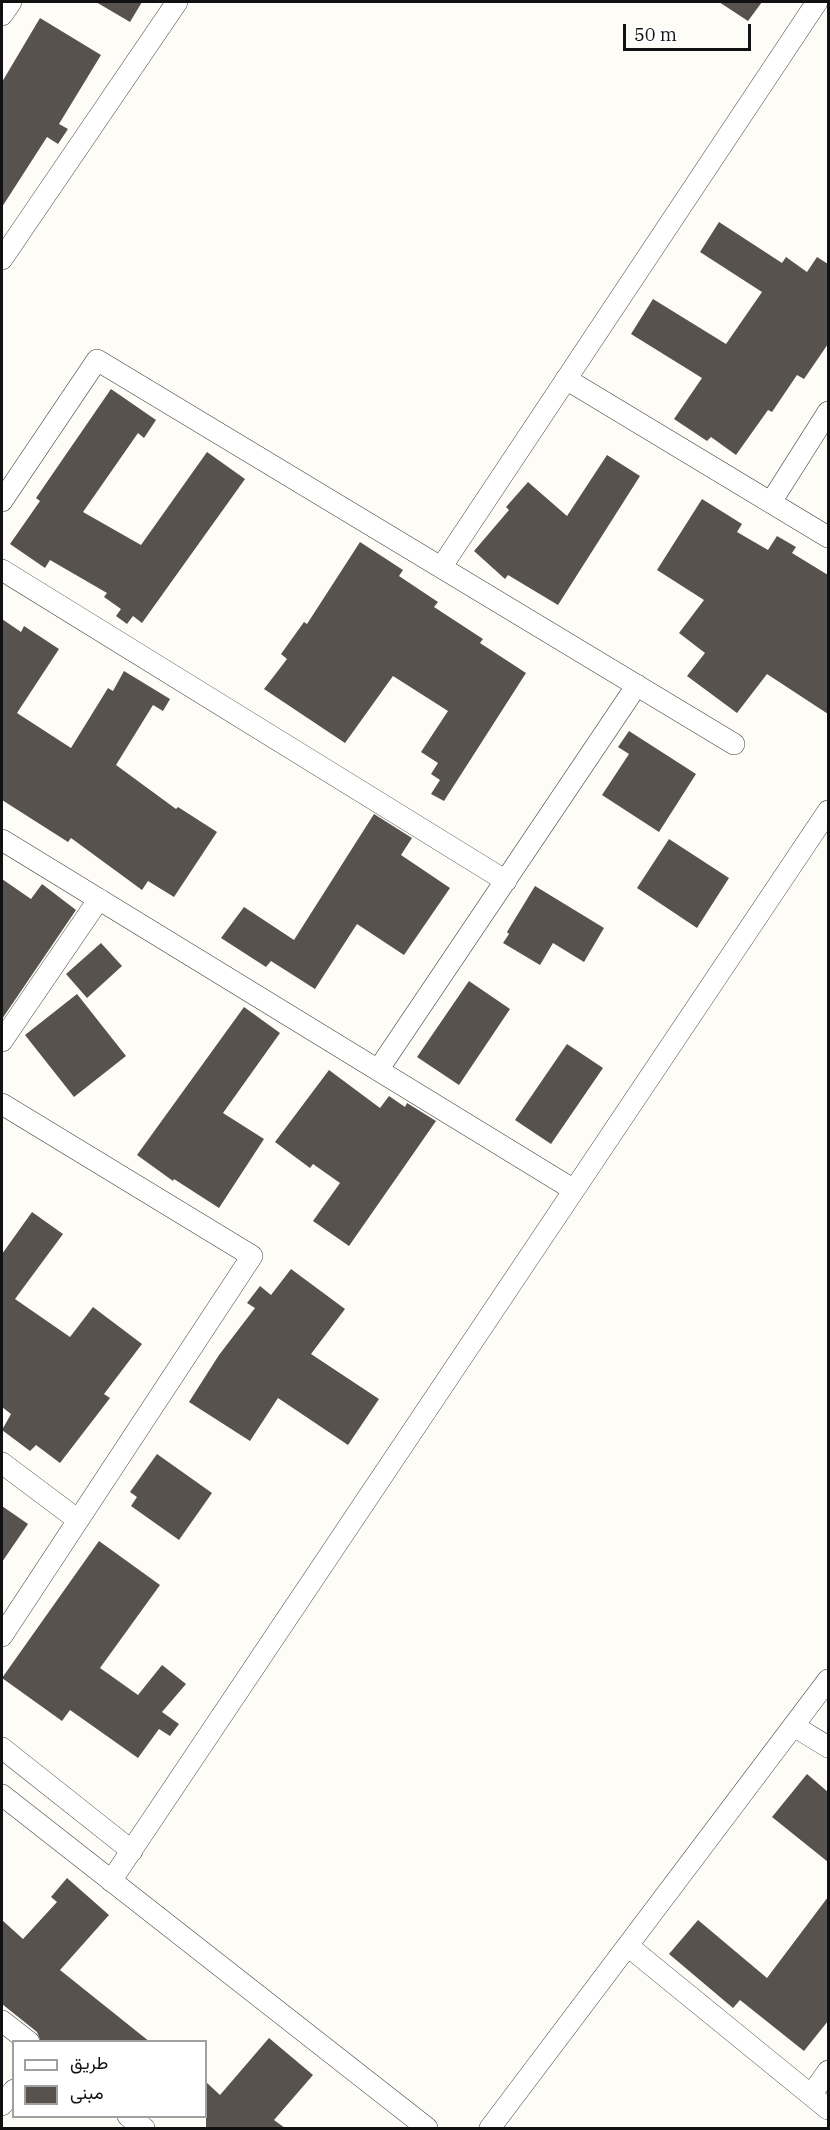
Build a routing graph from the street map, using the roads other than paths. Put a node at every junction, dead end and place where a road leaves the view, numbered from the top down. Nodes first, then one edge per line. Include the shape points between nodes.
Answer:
1 (11, 2) edge
2 (177, 2) edge
3 (817, 2) edge
4 (2, 15) edge
5 (2, 259) edge
6 (566, 379) junction
7 (828, 412) edge
8 (2, 501) edge
9 (771, 502) junction
10 (828, 537) edge
11 (442, 566) junction
12 (2, 570) edge
13 (637, 685) junction
14 (734, 744) dead end
15 (828, 811) edge
16 (2, 840) edge
17 (506, 881) junction
18 (99, 899) junction
19 (2, 1041) edge
20 (378, 1070) junction
21 (2, 1104) edge
22 (574, 1190) junction
23 (2, 1463) edge
24 (78, 1520) junction
25 (2, 1636) edge
26 (828, 1680) edge
27 (794, 1726) junction
28 (828, 1747) edge
29 (2, 1748) edge
30 (2, 1795) edge
31 (132, 1851) junction
32 (111, 1881) junction
33 (628, 1946) junction
34 (2, 2021) edge
35 (26, 2040) edge
36 (828, 2071) edge
37 (12, 2092) edge
38 (811, 2095) junction
39 (2, 2105) edge
40 (828, 2109) edge
41 (131, 2118) edge
42 (144, 2128) edge
43 (427, 2128) edge
44 (490, 2128) edge

1 - 4 street
2 - 5 street
3 - 6 street
6 - 9 street
6 - 11 street
7 - 9 street
8 - 11 street via 97,360
9 - 10 street
11 - 13 street
12 - 17 street
13 - 14 street
13 - 17 street
15 - 22 street
16 - 18 street
17 - 20 street
18 - 19 street
18 - 20 street
20 - 22 street
21 - 24 street via 252,1256
22 - 31 street
23 - 24 street
24 - 25 street
26 - 27 street
27 - 28 street
27 - 33 street
29 - 31 street
30 - 32 street
31 - 32 street
32 - 43 street
33 - 38 street
33 - 44 street
34 - 35 street
36 - 38 street
37 - 39 street
38 - 40 street
41 - 42 street

